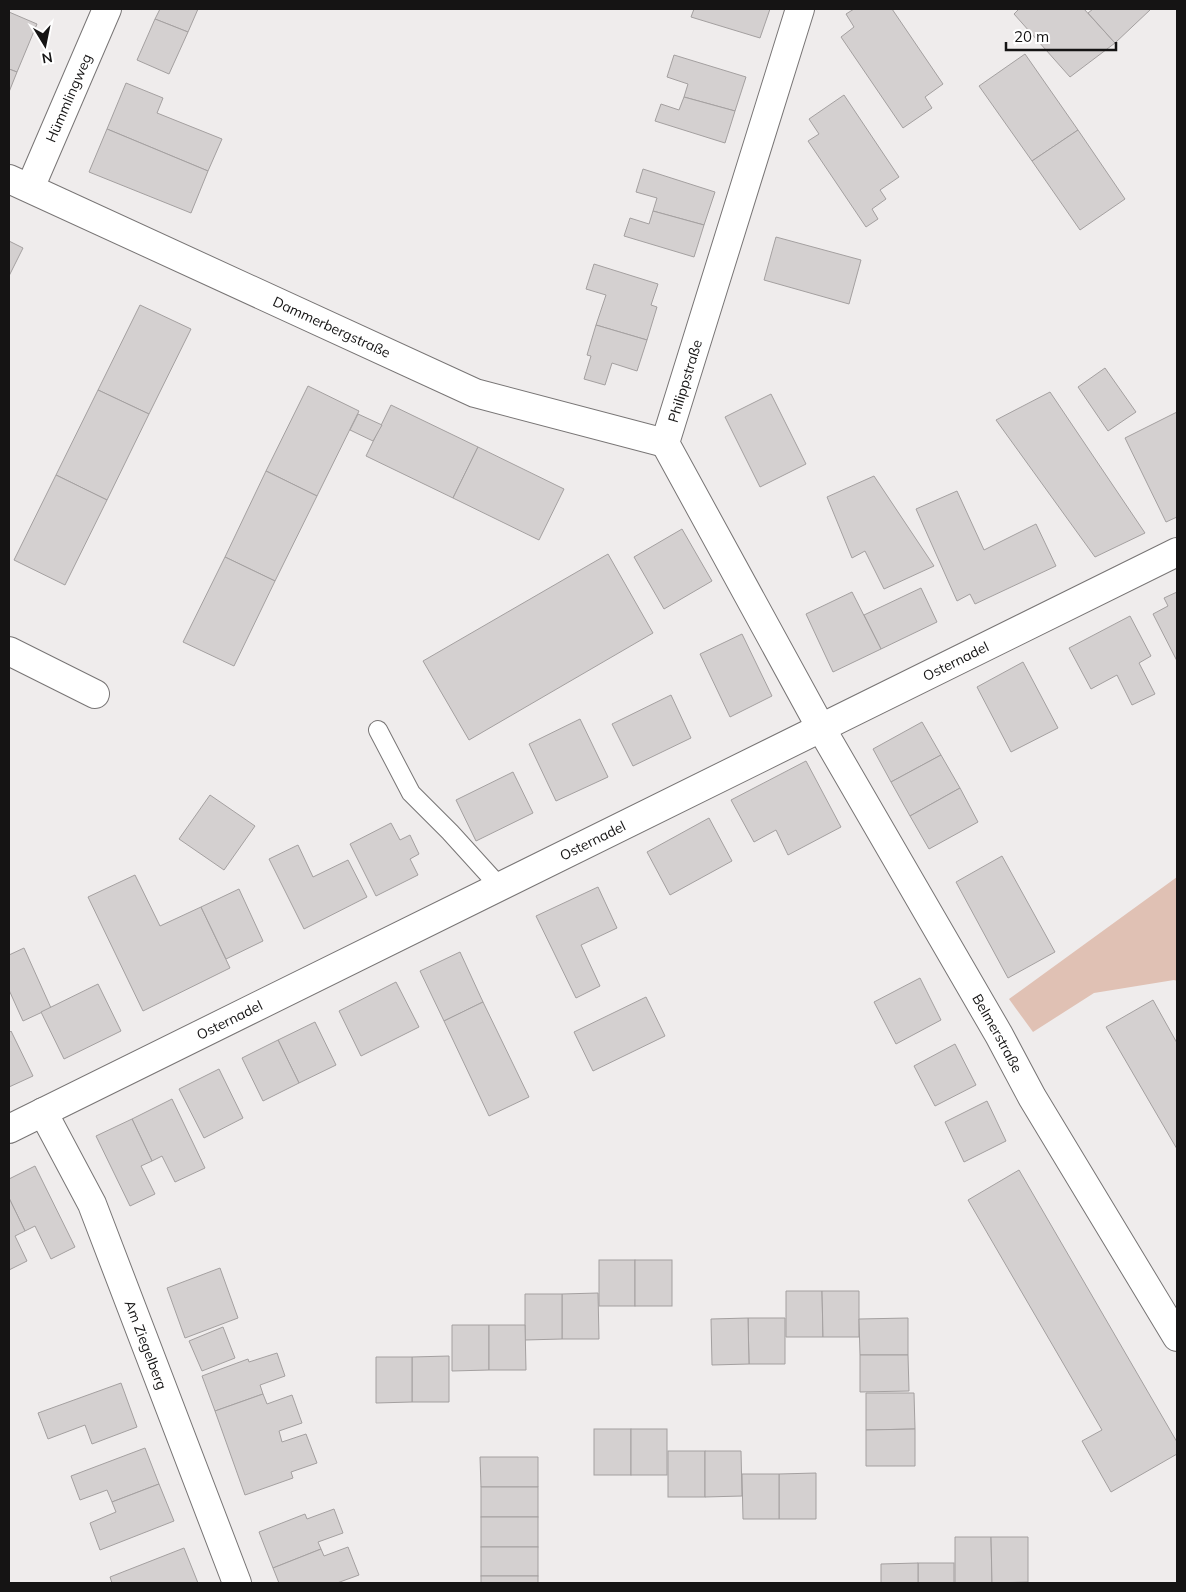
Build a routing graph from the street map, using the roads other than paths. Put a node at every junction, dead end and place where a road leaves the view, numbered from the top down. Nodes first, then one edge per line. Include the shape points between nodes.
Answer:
1 (107, 9) edge
2 (800, 9) edge
3 (19, 184) edge
4 (665, 443) junction
5 (1177, 552) edge
6 (9, 651) edge
7 (95, 694) dead end
8 (821, 728) junction
9 (378, 730) dead end
10 (499, 886) junction
11 (43, 1112) junction
12 (9, 1129) edge
13 (1177, 1337) edge
14 (237, 1583) edge

1 - 3 street, Hümmlingweg
2 - 4 street, Philippstraße
3 - 4 street, Dammerbergstraße via 475,393
4 - 8 street
5 - 8 street, Osternadel
6 - 7 street
8 - 10 street, Osternadel
8 - 13 street, Belmerstraße via 1000,1035 1032,1097
9 - 10 lane via 411,793
10 - 11 street, Osternadel
11 - 12 street, Osternadel
11 - 14 street, Am Ziegelberg via 92,1204

